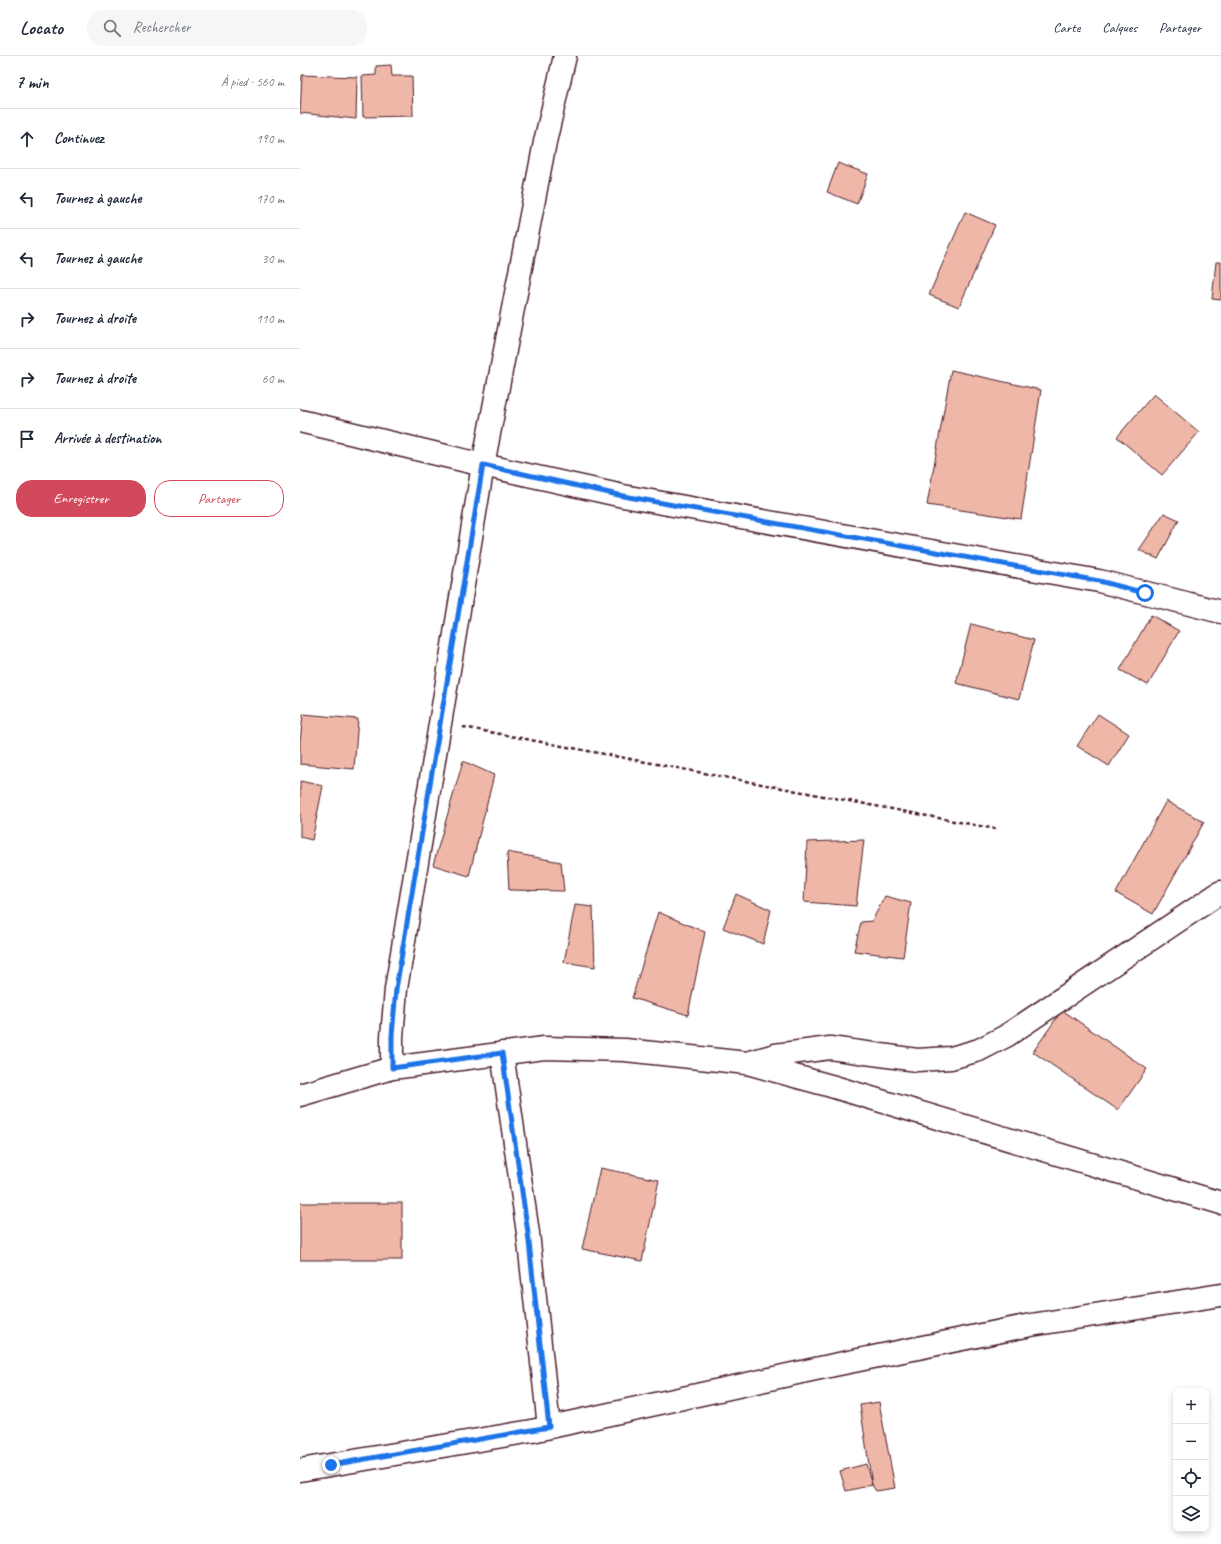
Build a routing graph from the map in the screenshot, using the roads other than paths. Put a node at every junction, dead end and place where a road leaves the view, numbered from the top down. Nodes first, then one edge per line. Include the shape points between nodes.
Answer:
1 (564, 56) edge
2 (300, 421) edge
3 (483, 465) junction
4 (1221, 612) edge
5 (1221, 892) edge
6 (502, 1053) junction
7 (747, 1063) junction
8 (392, 1068) junction
9 (300, 1094) edge
10 (1221, 1203) edge
11 (1221, 1295) edge
12 (549, 1427) junction
13 (300, 1470) edge

1 - 3 street
2 - 3 street
3 - 4 street via 623,496 1099,581
3 - 8 street via 396,989
5 - 7 street via 1006,1036 979,1050 952,1058 918,1060 830,1048 775,1055
6 - 7 street via 544,1048 625,1050
6 - 8 street
6 - 12 street via 528,1233
7 - 10 street
8 - 9 street
11 - 12 street via 1031,1325
12 - 13 street

